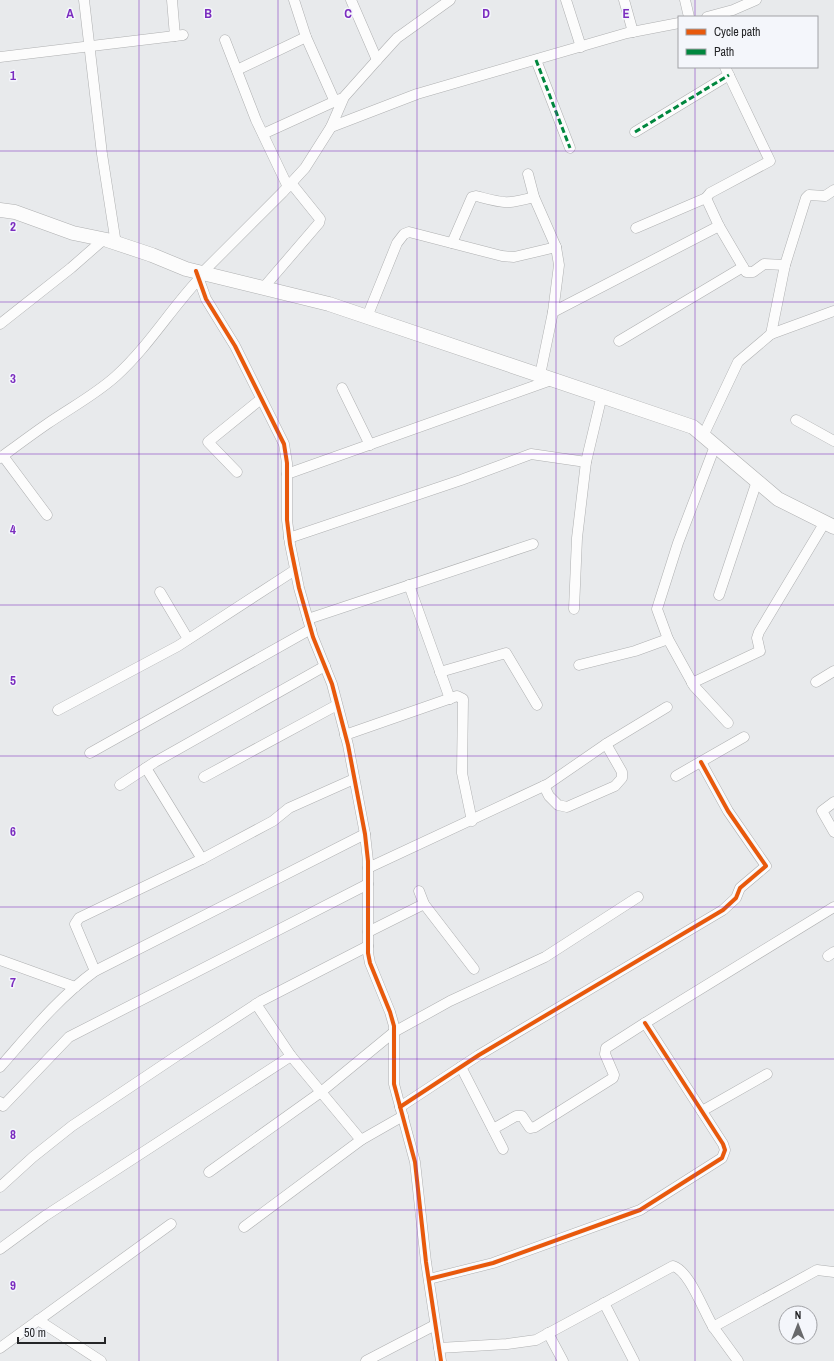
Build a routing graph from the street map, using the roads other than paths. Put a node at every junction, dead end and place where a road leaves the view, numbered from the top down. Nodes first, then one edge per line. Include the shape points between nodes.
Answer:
1 (84, 0) edge
2 (172, 0) edge
3 (294, 0) edge
4 (351, 0) edge
5 (450, 0) edge
6 (566, 0) edge
7 (624, 0) edge
8 (685, 0) edge
9 (756, 0) edge
10 (689, 16) edge
11 (711, 16) edge
12 (678, 23) edge
13 (633, 32) junction
14 (306, 37) junction
15 (225, 40) dead end
16 (90, 45) junction
17 (581, 47) junction
18 (0, 56) edge
19 (377, 60) junction
20 (536, 60) junction
21 (237, 70) junction
22 (727, 71) edge
23 (339, 100) junction
24 (331, 127) junction
25 (635, 132) dead end
26 (263, 134) junction
27 (570, 148) dead end
28 (528, 174) dead end
29 (290, 185) junction
30 (834, 190) edge
31 (534, 197) junction
32 (706, 198) junction
33 (0, 210) edge
34 (719, 226) junction
35 (636, 228) dead end
36 (103, 240) junction
37 (452, 243) junction
38 (116, 244) junction
39 (556, 247) junction
40 (785, 265) junction
41 (743, 267) junction
42 (200, 274) junction
43 (264, 287) junction
44 (834, 311) edge
45 (553, 312) junction
46 (367, 316) junction
47 (0, 324) edge
48 (770, 334) junction
49 (619, 341) dead end
50 (540, 375) junction
51 (554, 380) junction
52 (342, 388) dead end
53 (602, 395) junction
54 (261, 399) junction
55 (796, 420) dead end
56 (703, 436) junction
57 (834, 440) edge
58 (370, 445) junction
59 (715, 446) junction
60 (1, 457) edge
61 (586, 462) junction
62 (237, 472) dead end
63 (287, 474) junction
64 (757, 481) junction
65 (47, 515) dead end
66 (829, 524) edge
67 (289, 538) junction
68 (533, 544) dead end
69 (295, 570) junction
70 (409, 585) junction
71 (160, 592) dead end
72 (719, 595) dead end
73 (574, 609) dead end
74 (308, 619) junction
75 (311, 629) junction
76 (188, 639) junction
77 (668, 639) junction
78 (579, 665) dead end
79 (325, 666) junction
80 (834, 671) edge
81 (440, 672) junction
82 (816, 682) dead end
83 (692, 683) junction
84 (450, 699) junction
85 (337, 704) junction
86 (537, 706) dead end
87 (667, 707) dead end
88 (58, 710) dead end
89 (728, 723) dead end
90 (345, 735) junction
91 (744, 737) dead end
92 (606, 744) junction
93 (90, 753) dead end
94 (701, 762) junction
95 (146, 768) junction
96 (676, 776) dead end
97 (204, 778) dead end
98 (354, 779) junction
99 (120, 785) dead end
100 (544, 786) junction
101 (834, 802) edge
102 (472, 821) junction
103 (834, 832) edge
104 (365, 834) junction
105 (202, 859) junction
106 (368, 868) junction
107 (368, 884) junction
108 (419, 891) dead end
109 (638, 897) dead end
110 (424, 904) junction
111 (834, 907) edge
112 (368, 932) junction
113 (368, 946) junction
114 (0, 960) edge
115 (474, 969) dead end
116 (95, 971) junction
117 (74, 987) junction
118 (256, 1004) junction
119 (645, 1022) junction
120 (394, 1032) junction
121 (291, 1056) junction
122 (0, 1067) edge
123 (461, 1067) junction
124 (767, 1074) dead end
125 (321, 1092) junction
126 (0, 1102) edge
127 (702, 1111) junction
128 (401, 1112) junction
129 (493, 1129) junction
130 (361, 1140) junction
131 (503, 1149) dead end
132 (209, 1172) dead end
133 (0, 1187) edge
134 (171, 1224) dead end
135 (244, 1226) dead end
136 (0, 1248) edge
137 (834, 1272) edge
138 (429, 1279) junction
139 (604, 1304) junction
140 (38, 1320) junction
141 (435, 1325) junction
142 (713, 1327) junction
143 (548, 1333) junction
144 (0, 1348) edge
145 (438, 1348) junction
146 (100, 1361) edge
147 (366, 1361) edge
148 (441, 1361) edge
149 (563, 1361) edge
150 (634, 1361) edge
151 (738, 1361) edge

1 - 16 street
2 - 16 street via 179,35
3 - 14 street
4 - 19 street
5 - 19 street via 397,38
6 - 17 street
7 - 13 street
8 - 10 street
9 - 11 street
12 - 13 street
13 - 17 street
14 - 21 street
14 - 23 street
15 - 21 street
16 - 18 street
16 - 38 street via 102,154
17 - 20 street
19 - 23 street
20 - 24 street via 417,94
20 - 27 street
21 - 26 street
22 - 25 street
22 - 32 street via 770,161 710,192
23 - 24 street
23 - 26 street
24 - 29 street via 305,168
26 - 29 street
28 - 31 street
29 - 42 street
29 - 43 street via 320,219 319,223
30 - 40 street via 825,196 809,195 806,198
31 - 37 street via 514,203 503,203 472,197
31 - 39 street
32 - 34 street
32 - 35 street
33 - 36 main road via 15,212 73,233
34 - 41 street
34 - 45 street
36 - 38 main road
36 - 47 street
37 - 39 street via 514,257
37 - 46 street via 409,232 404,234 397,243
38 - 42 main road
39 - 45 street via 559,265
40 - 41 street via 764,264 753,272 746,272
40 - 48 street
41 - 49 street
42 - 43 main road
42 - 54 street via 206,299 235,346
42 - 60 street via 145,346 102,389 46,424
43 - 46 main road
44 - 48 street
45 - 50 street
46 - 50 main road
48 - 56 street via 738,362
50 - 51 main road
51 - 53 main road
51 - 58 street
52 - 58 street
53 - 56 main road via 693,427
53 - 61 street
54 - 62 street via 208,442
54 - 63 street via 284,444
55 - 57 street
56 - 59 main road
58 - 63 street
59 - 64 main road
59 - 77 street via 658,602 657,609
60 - 65 street
61 - 67 street via 531,454
61 - 73 street via 577,538
63 - 67 street
64 - 66 main road via 778,499
64 - 72 street
66 - 83 street via 759,632 757,638 760,651
67 - 69 street
68 - 70 street
69 - 74 street
69 - 76 street
70 - 74 street
70 - 81 street
71 - 76 street
74 - 75 street
75 - 79 street
75 - 93 street
76 - 88 street
77 - 78 street via 635,651
77 - 83 street
79 - 85 street
79 - 95 street
80 - 82 street
81 - 84 street
81 - 86 street via 506,653
83 - 89 street
84 - 90 street
84 - 102 street via 457,696 463,699 462,773
85 - 90 street
85 - 97 street
87 - 92 street
90 - 98 street
91 - 94 street
92 - 100 street
92 - 100 street via 622,772 622,778 615,786 567,807 558,805
94 - 96 street
94 - 123 street via 728,811 766,866 740,888 736,898 723,910
95 - 99 street
95 - 105 street
98 - 104 street
98 - 105 street via 289,808 273,821
100 - 102 street
101 - 103 street via 822,811
102 - 106 street
104 - 106 street
104 - 116 street
105 - 116 street via 78,918 76,924
106 - 107 street
107 - 112 street
107 - 126 street via 69,1037 4,1106
108 - 110 street
109 - 120 street via 545,957 450,1001
110 - 112 street
110 - 115 street
111 - 119 street
112 - 113 street
113 - 118 street
113 - 120 street via 370,963 390,1012
114 - 117 street
116 - 117 street
117 - 122 street via 42,1018
118 - 121 street
118 - 133 street via 72,1126
119 - 127 street
119 - 129 street via 606,1048 605,1054 614,1074 613,1078 535,1128 530,1128 522,1116 516,1116
120 - 125 street
120 - 128 street via 394,1084
121 - 125 street
121 - 136 street via 58,1207
123 - 128 street
123 - 129 street
124 - 127 street
125 - 130 street
125 - 132 street
127 - 138 street via 723,1144 725,1150 722,1158 640,1210 493,1263
128 - 130 street
128 - 138 street via 415,1162
129 - 131 street
130 - 135 street
134 - 140 street
137 - 142 street via 817,1270
138 - 141 street
139 - 142 street via 673,1266 679,1268 690,1283
139 - 143 street
139 - 150 street
140 - 144 street
140 - 146 street
141 - 145 street
141 - 147 street
142 - 151 street
143 - 145 street via 536,1340 507,1344
143 - 149 street
145 - 148 street

